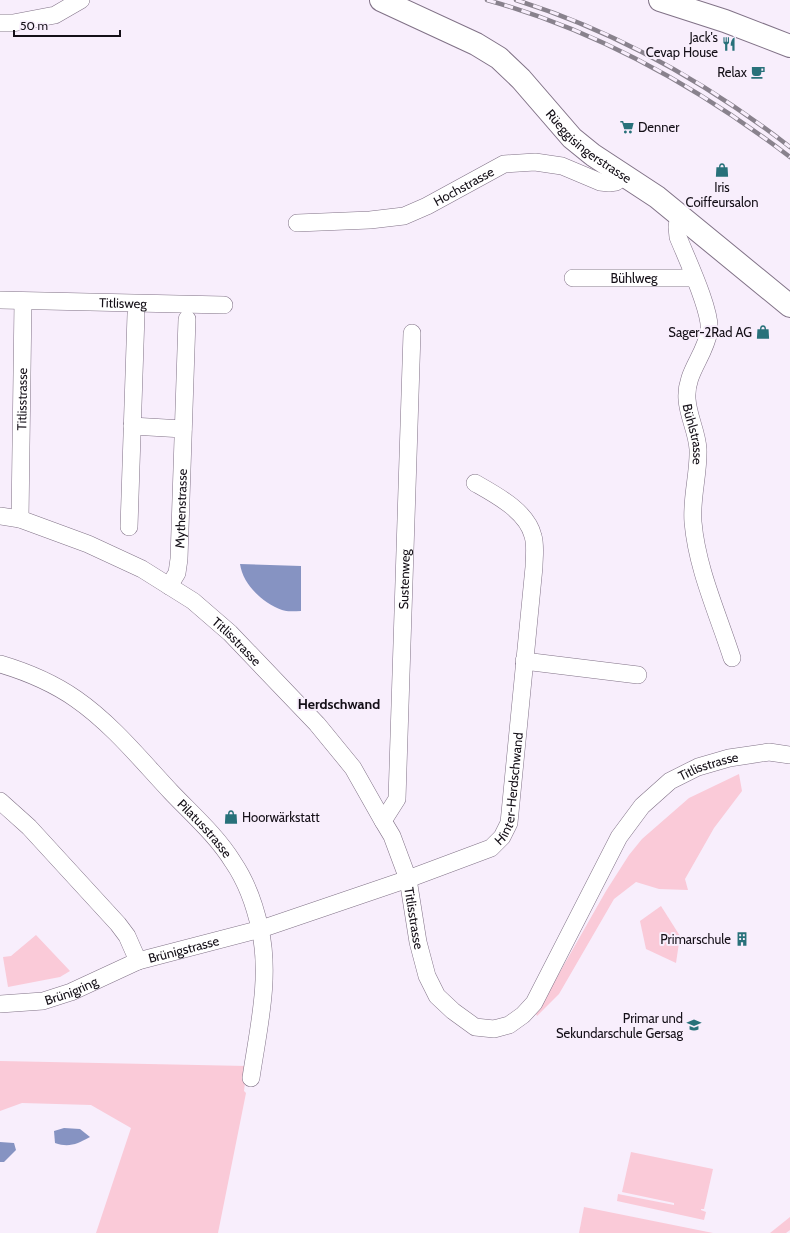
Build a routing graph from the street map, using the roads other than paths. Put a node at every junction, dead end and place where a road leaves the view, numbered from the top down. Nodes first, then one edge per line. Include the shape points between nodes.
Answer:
1 (81, 0) edge
2 (381, 0) edge
3 (660, 0) edge
4 (0, 23) edge
5 (789, 43) edge
6 (625, 175) junction
7 (679, 214) junction
8 (297, 222) dead end
9 (573, 278) dead end
10 (694, 278) junction
11 (0, 300) edge
12 (23, 301) junction
13 (224, 305) dead end
14 (790, 306) edge
15 (136, 314) dead end
16 (187, 319) dead end
17 (412, 333) dead end
18 (132, 426) junction
19 (183, 429) junction
20 (475, 483) dead end
21 (0, 516) edge
22 (20, 519) junction
23 (129, 527) dead end
24 (169, 586) junction
25 (732, 658) dead end
26 (524, 661) junction
27 (0, 664) edge
28 (638, 675) dead end
29 (790, 755) edge
30 (0, 801) edge
31 (383, 821) junction
32 (408, 879) junction
33 (261, 930) junction
34 (138, 961) junction
35 (0, 1004) edge
36 (251, 1078) dead end

1 - 4 street via 55,15
2 - 6 street, Rüeggisingerstrasse via 476,44 499,58 572,138
3 - 5 street
6 - 7 street, Rüeggisingerstrasse
6 - 8 street, Hochstrasse via 616,182 609,183 600,182 562,166 534,162 504,164 428,206 404,216 370,220
7 - 10 street, Bühlstrasse via 678,237
7 - 14 street, Rüeggisingerstrasse
9 - 10 street, Bühlweg
10 - 25 street, Bühlstrasse via 708,317 709,331 687,389 687,402 698,450 693,520 698,554
11 - 12 street
12 - 13 street, Titlisweg
12 - 22 street, Titlisstrasse
15 - 18 street
16 - 19 street, Mythenstrasse
17 - 31 street, Sustenweg via 397,799
18 - 19 street
18 - 23 street
19 - 24 street, Mythenstrasse via 179,559 177,573
20 - 26 street, Hinter-Herdschwand via 510,506 527,523 533,535 534,567
21 - 22 street, Titlisstrasse
22 - 24 street, Titlisstrasse via 88,544 142,569
24 - 31 street, Titlisstrasse via 192,601 230,633 310,715 353,768
26 - 28 street
26 - 32 street, Hinter-Herdschwand via 509,823 502,837 491,848
27 - 33 street, Pilatusstrasse via 38,677 72,696 96,714 126,744 230,857 251,898
29 - 32 street, Titlisstrasse via 765,753 729,758 698,767 670,781 642,806 619,838 534,1003 524,1016 509,1025 494,1029 475,1027 452,1011 437,996 427,976 418,942
30 - 34 street, Brünigstrasse via 29,827 118,924 127,936
31 - 32 street, Titlisstrasse via 392,836
32 - 33 street, Brünigstrasse
33 - 34 street, Brünigstrasse
33 - 36 street, Pilatusstrasse via 264,991
34 - 35 street, Brünigring via 42,1001

